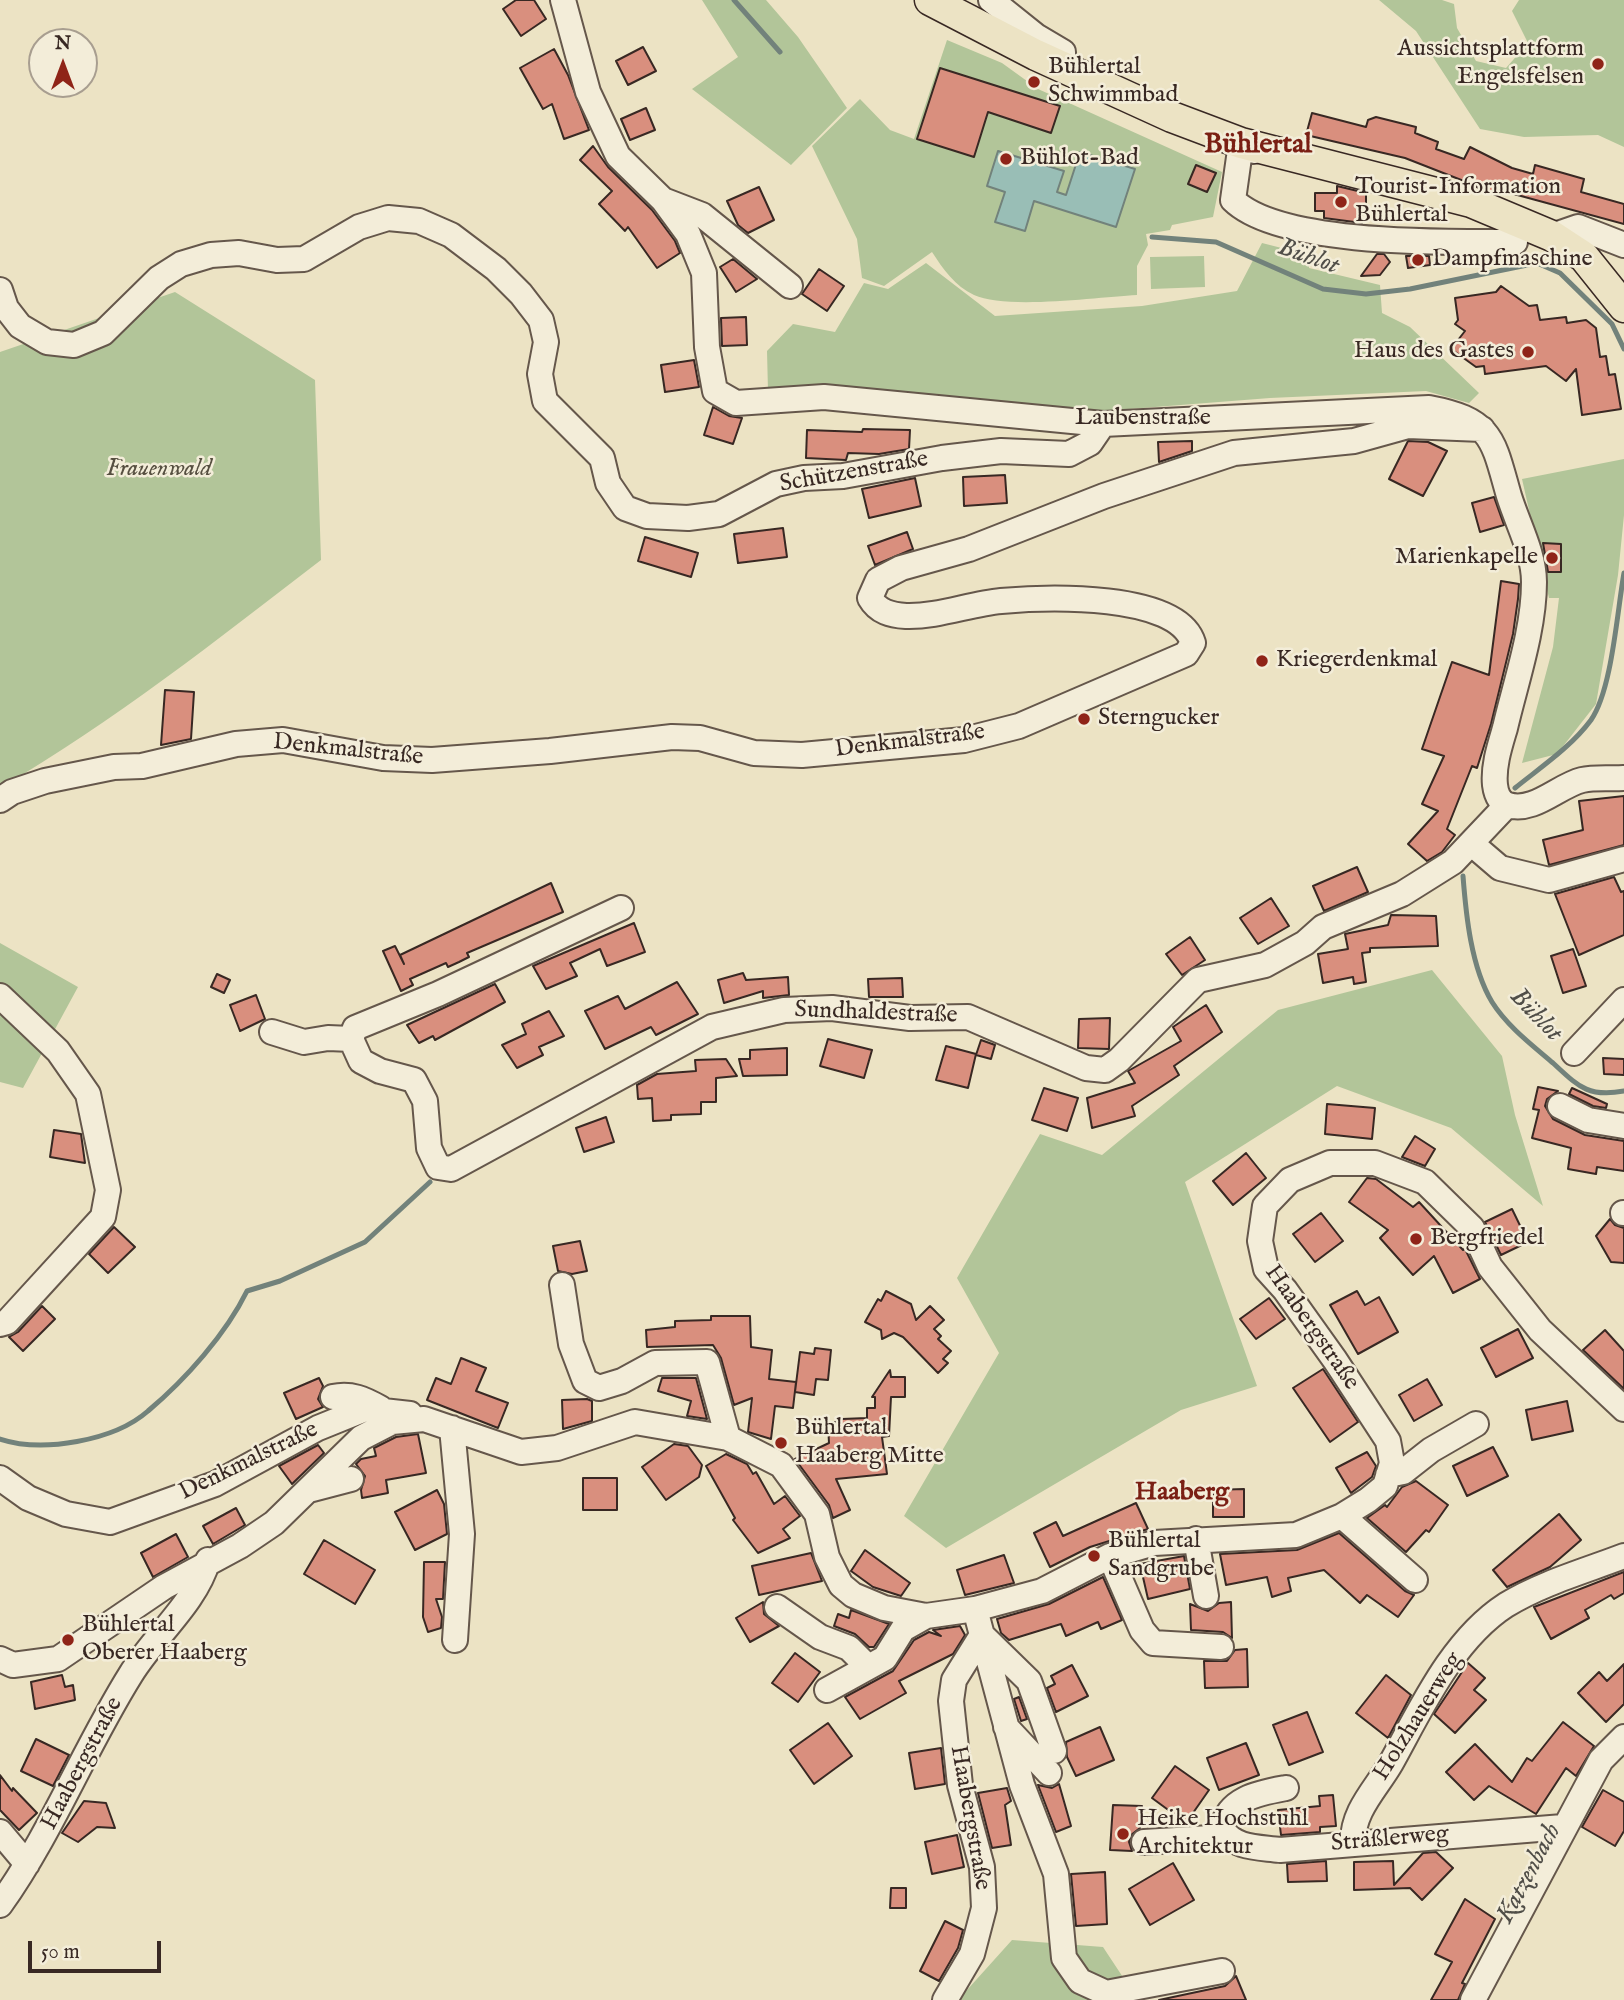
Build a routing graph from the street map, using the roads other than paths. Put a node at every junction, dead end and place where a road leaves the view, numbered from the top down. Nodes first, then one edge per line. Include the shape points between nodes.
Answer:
1 (563, 0) edge
2 (930, 0) edge
3 (990, 0) edge
4 (1063, 68) junction
5 (1241, 143) junction
6 (663, 200) junction
7 (1552, 236) junction
8 (1515, 242) dead end
9 (1624, 245) edge
10 (789, 286) dead end
11 (0, 290) edge
12 (1624, 307) edge
13 (1293, 416) junction
14 (1103, 424) junction
15 (1482, 429) junction
16 (1354, 441) junction
17 (1624, 778) edge
18 (0, 800) edge
19 (1507, 805) junction
20 (1472, 844) junction
21 (1624, 859) edge
22 (621, 908) dead end
23 (0, 996) edge
24 (1624, 1000) edge
25 (272, 1032) dead end
26 (351, 1040) junction
27 (1574, 1053) dead end
28 (1560, 1105) dead end
29 (1624, 1126) edge
30 (562, 1285) dead end
31 (0, 1324) edge
32 (333, 1397) dead end
33 (1624, 1409) edge
34 (384, 1410) junction
35 (424, 1419) junction
36 (1476, 1424) dead end
37 (452, 1428) junction
38 (728, 1438) junction
39 (1388, 1475) junction
40 (0, 1478) edge
41 (351, 1479) dead end
42 (305, 1491) junction
43 (1342, 1516) junction
44 (1196, 1539) junction
45 (1110, 1556) junction
46 (1624, 1556) edge
47 (208, 1560) junction
48 (1415, 1580) dead end
49 (1206, 1597) dead end
50 (777, 1607) dead end
51 (975, 1609) junction
52 (926, 1616) junction
53 (982, 1635) junction
54 (455, 1640) dead end
55 (1221, 1647) dead end
56 (0, 1659) edge
57 (866, 1665) junction
58 (827, 1690) dead end
59 (1003, 1724) junction
60 (1624, 1737) edge
61 (1286, 1788) dead end
62 (1563, 1827) junction
63 (0, 1832) edge
64 (1227, 1837) junction
65 (1144, 1842) dead end
66 (1353, 1843) junction
67 (27, 1864) junction
68 (0, 1905) edge
69 (1222, 1971) dead end
70 (945, 2000) edge
71 (1473, 2000) edge

1 - 6 street, Laubenstraße via 588,92 618,156
2 - 4 main road
3 - 4 street via 1063,52
4 - 5 main road
5 - 7 main road via 1471,202
5 - 8 street via 1233,200 1245,212 1277,224 1333,235
6 - 10 street via 702,215
6 - 14 street, Laubenstraße via 688,234 704,274 707,348 715,391 736,403 824,397
7 - 9 street via 1578,228
7 - 12 main road via 1584,257
11 - 14 street, Schützenstraße via 20,326 47,342 74,345 103,333 159,278 181,264 239,253 304,259 359,227 388,218 419,221 451,235 521,294 541,320 546,342 540,374 545,401 603,458 608,483 625,508 647,516 719,514 776,484 804,478 1001,451 1069,454 1090,443
13 - 14 street, Laubenstraße
13 - 15 street, Laubenstraße via 1429,408 1464,416
13 - 16 street via 1299,425 1347,434
15 - 16 street, Denkmalstraße via 1408,426
15 - 19 street via 1497,448 1534,567 1528,623 1494,782 1497,797
16 - 18 street, Denkmalstraße via 1234,453 1104,496 969,549 901,568 878,580 870,598 875,607 891,614 909,616 1000,601 1092,600 1171,618 1190,631 1194,643 1186,654 1020,726 964,740 802,755 754,753 699,738 672,737 432,760 383,758 283,740 236,744 142,766 45,781
17 - 19 street via 1583,780 1528,806
19 - 20 street, Sundhaldestraße
20 - 21 street via 1500,868 1549,880
20 - 26 street, Sundhaldestraße via 1453,862 1402,894 1323,927 1305,943 1265,965 1198,980 1105,1070 1086,1068 968,1017 910,1018 832,1008 784,1010 712,1027 451,1169 438,1167 429,1148 425,1101 414,1080 361,1061
22 - 26 street via 438,994 368,1020 355,1028
23 - 31 street via 58,1051 88,1094 107,1191 103,1217 7,1322
24 - 27 street
25 - 26 street via 304,1042
28 - 29 street via 1588,1120
30 - 38 street via 571,1344 585,1381 599,1388 655,1363 707,1362
32 - 34 street via 363,1398
33 - 39 street, Haabergstraße via 1540,1330 1490,1266 1472,1228 1425,1182 1375,1163 1330,1163 1290,1180 1265,1206 1260,1241 1266,1269 1335,1360 1388,1441 1392,1464
34 - 35 street, Denkmalstraße
34 - 40 street, Denkmalstraße via 365,1409 318,1428 215,1484 110,1522 66,1514 28,1498
35 - 37 street
35 - 42 street via 392,1422 361,1438
36 - 39 street via 1403,1472
37 - 38 street via 521,1452 557,1448 635,1422
37 - 54 street via 462,1534
38 - 52 street via 781,1465 817,1514 827,1557 841,1585 884,1608
39 - 43 street via 1385,1486
41 - 42 street
42 - 47 street via 274,1523
43 - 44 street via 1296,1535
43 - 48 street
44 - 45 street via 1154,1543
44 - 49 street
45 - 51 street via 1042,1591
45 - 55 street via 1142,1630 1153,1643
46 - 66 street, Holzhauerweg via 1505,1606 1470,1637 1415,1715 1355,1819
47 - 56 street via 58,1659 13,1665
47 - 67 street, Haabergstraße via 202,1582 133,1671 104,1719
50 - 57 street via 820,1637 849,1648
51 - 52 street
51 - 53 street
52 - 57 street via 903,1629 885,1657
53 - 59 street
53 - 59 street via 1029,1681 1052,1762
53 - 70 street, Haabergstraße via 954,1680 951,1701 960,1786 982,1867 984,1908 972,1954
57 - 58 street
59 - 69 street via 1056,1874 1064,1958 1080,1981 1106,1993
60 - 62 street via 1601,1759
61 - 64 street via 1235,1805 1223,1821
62 - 66 street, Sträßlerweg
62 - 71 street
63 - 67 street, Haabergstraße
64 - 65 street
64 - 66 street, Sträßlerweg via 1248,1846 1280,1850
67 - 68 street, Haabergstraße

